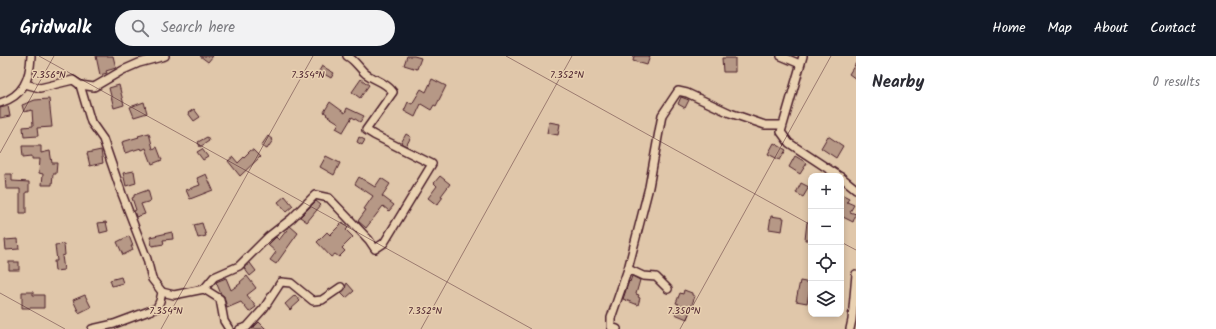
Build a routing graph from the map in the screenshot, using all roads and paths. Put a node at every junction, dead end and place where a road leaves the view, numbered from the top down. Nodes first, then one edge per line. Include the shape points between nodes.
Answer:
1 (31, 56) edge
2 (165, 56) edge
3 (347, 56) edge
4 (781, 56) edge
5 (803, 56) edge
6 (800, 64) junction
7 (25, 84) junction
8 (80, 85) junction
9 (0, 104) edge
10 (782, 125) junction
11 (834, 173) edge
12 (844, 180) edge
13 (856, 189) edge
14 (628, 269) junction
15 (856, 274) edge
16 (341, 287) dead end
17 (204, 289) junction
18 (668, 290) dead end
19 (162, 292) junction
20 (92, 329) edge
21 (229, 329) edge
22 (240, 329) edge
23 (617, 329) edge
24 (850, 329) edge

1 - 7 street
2 - 8 street via 139,63 94,87
3 - 17 street via 367,75 385,84 392,92 366,130 432,164 407,207 384,243 375,249 329,198 315,194 239,266 214,277
4 - 6 street
5 - 6 street
6 - 10 street
7 - 8 street via 40,88 73,80
7 - 9 street via 17,96
8 - 19 street via 91,122 103,139 152,280
10 - 11 street via 781,132 790,142
10 - 14 street via 765,125 678,91 662,115 649,187
12 - 13 street
14 - 18 street via 643,276 656,277
14 - 23 street via 611,318 611,327
15 - 24 street
16 - 22 street via 322,300 313,301 291,283 281,282 247,328
17 - 19 street via 174,295
17 - 21 street via 220,299 224,321
19 - 20 street via 157,308 114,324

